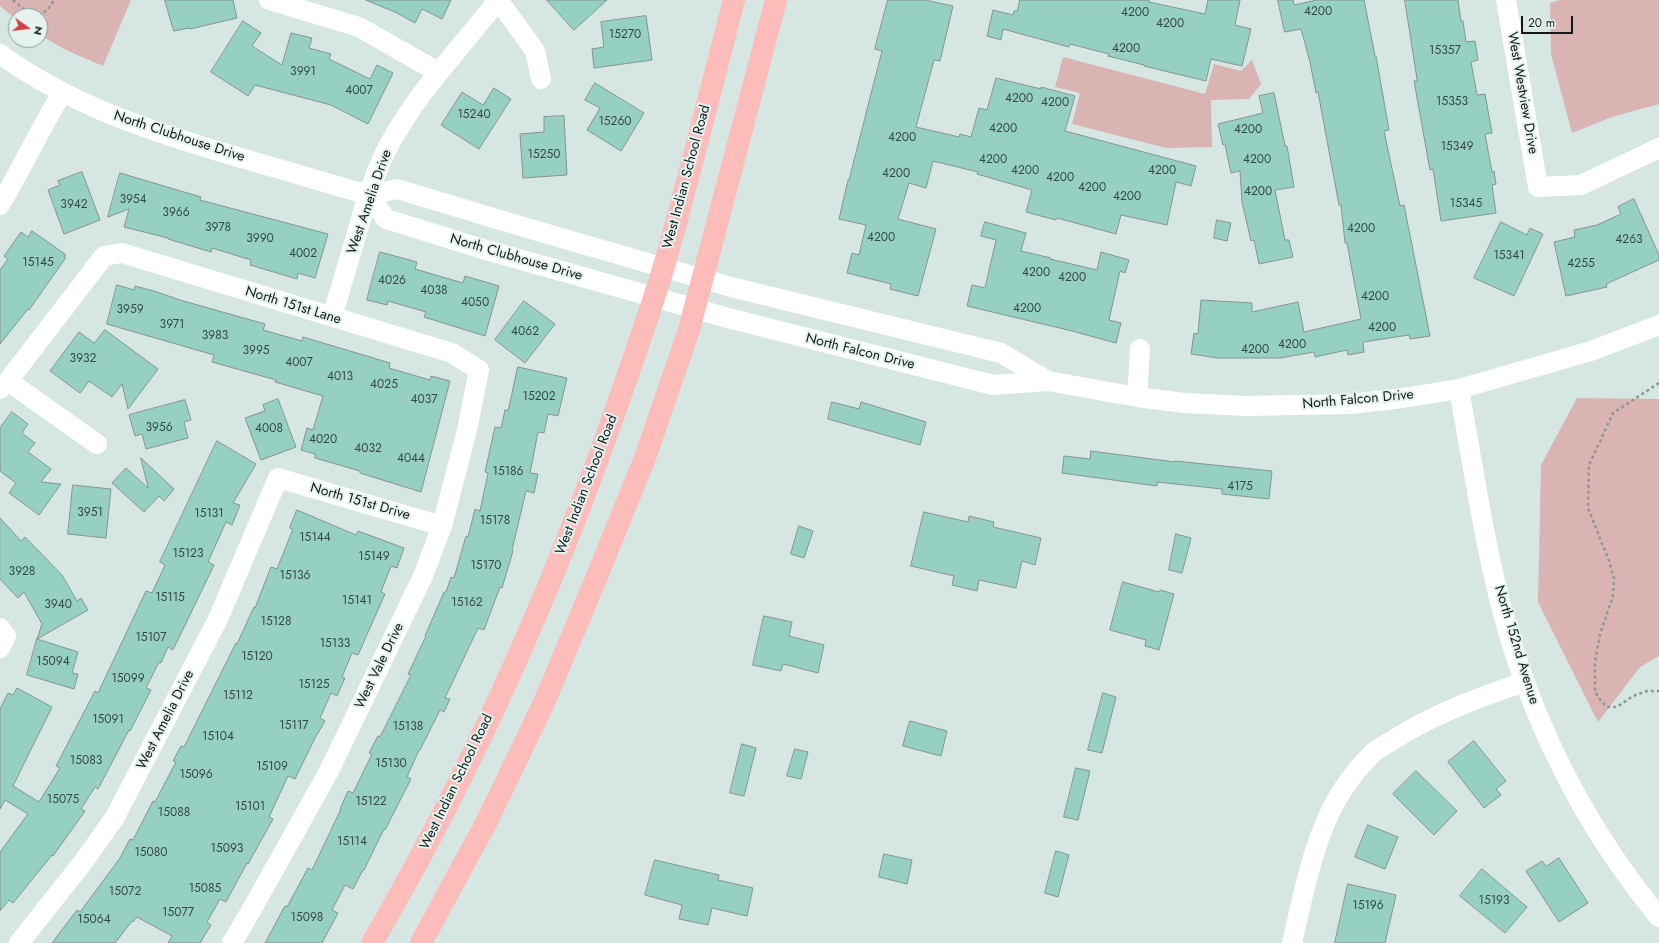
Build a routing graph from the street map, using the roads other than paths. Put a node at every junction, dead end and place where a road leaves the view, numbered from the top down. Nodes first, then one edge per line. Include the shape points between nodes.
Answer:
1 (269, 0) edge
2 (498, 0) edge
3 (734, 0) edge
4 (776, 0) edge
5 (1506, 0) edge
6 (0, 54) edge
7 (438, 72) junction
8 (541, 80) dead end
9 (62, 93) junction
10 (1657, 154) edge
11 (7, 177) edge
12 (369, 195) junction
13 (0, 205) edge
14 (520, 226) junction
15 (512, 257) junction
16 (683, 273) junction
17 (653, 297) junction
18 (674, 303) joint
19 (695, 308) junction
20 (332, 317) junction
21 (1659, 325) edge
22 (1140, 349) dead end
23 (479, 370) joint
24 (1048, 381) junction
25 (4, 385) edge
26 (1459, 389) junction
27 (1137, 397) junction
28 (97, 444) dead end
29 (278, 478) joint
30 (442, 526) junction
31 (1525, 682) junction
32 (1659, 917) edge
33 (19, 943) edge
34 (232, 943) edge
35 (372, 943) edge
36 (421, 943) edge
37 (1292, 943) edge

1 - 7 street via 359,27
2 - 7 street, West Amelia Drive
2 - 8 street, West Amelia Drive via 535,51
3 - 16 main road, West Indian School Road
4 - 16 main road, West Indian School Road
5 - 10 street, West Westview Drive via 1538,187 1581,185
6 - 9 street, North Clubhouse Drive
7 - 12 street, West Amelia Drive via 410,110 389,146
9 - 11 street
9 - 12 street, North Clubhouse Drive via 100,111 167,136
11 - 13 street
12 - 14 street, North Clubhouse Drive via 397,189
12 - 15 street, North Clubhouse Drive via 386,219
12 - 20 street, West Amelia Drive
14 - 15 street
14 - 16 street, North Clubhouse Drive
15 - 17 street, North Clubhouse Drive
16 - 17 main road, West Indian School Road
16 - 19 main road, West Indian School Road
16 - 24 street, North Falcon Drive via 1001,353
17 - 18 street, North Clubhouse Drive
17 - 35 main road, West Indian School Road via 577,516 538,609 457,786 408,881
18 - 19 street, North Falcon Drive
19 - 24 street, North Falcon Drive via 993,385
19 - 36 main road, West Indian School Road via 645,458 543,705 486,823
20 - 23 street, North 151st Lane via 452,353
20 - 25 street, North 151st Lane via 122,253 104,256
21 - 26 street, North Falcon Drive via 1591,351
22 - 27 street
23 - 30 street, West Vale Drive via 467,430
24 - 27 street, North Falcon Drive
25 - 28 street
26 - 27 street, North Falcon Drive via 1351,404 1303,406 1185,403
26 - 31 street, North 152nd Avenue via 1488,545
29 - 30 street, North 151st Drive
29 - 33 street, West Amelia Drive via 218,619 115,817 84,861
30 - 34 street, West Vale Drive via 423,576 329,771
31 - 32 street, North 152nd Avenue via 1551,745 1579,802 1595,830
31 - 37 street via 1496,691 1424,721 1371,755 1351,778 1324,826 1315,851

